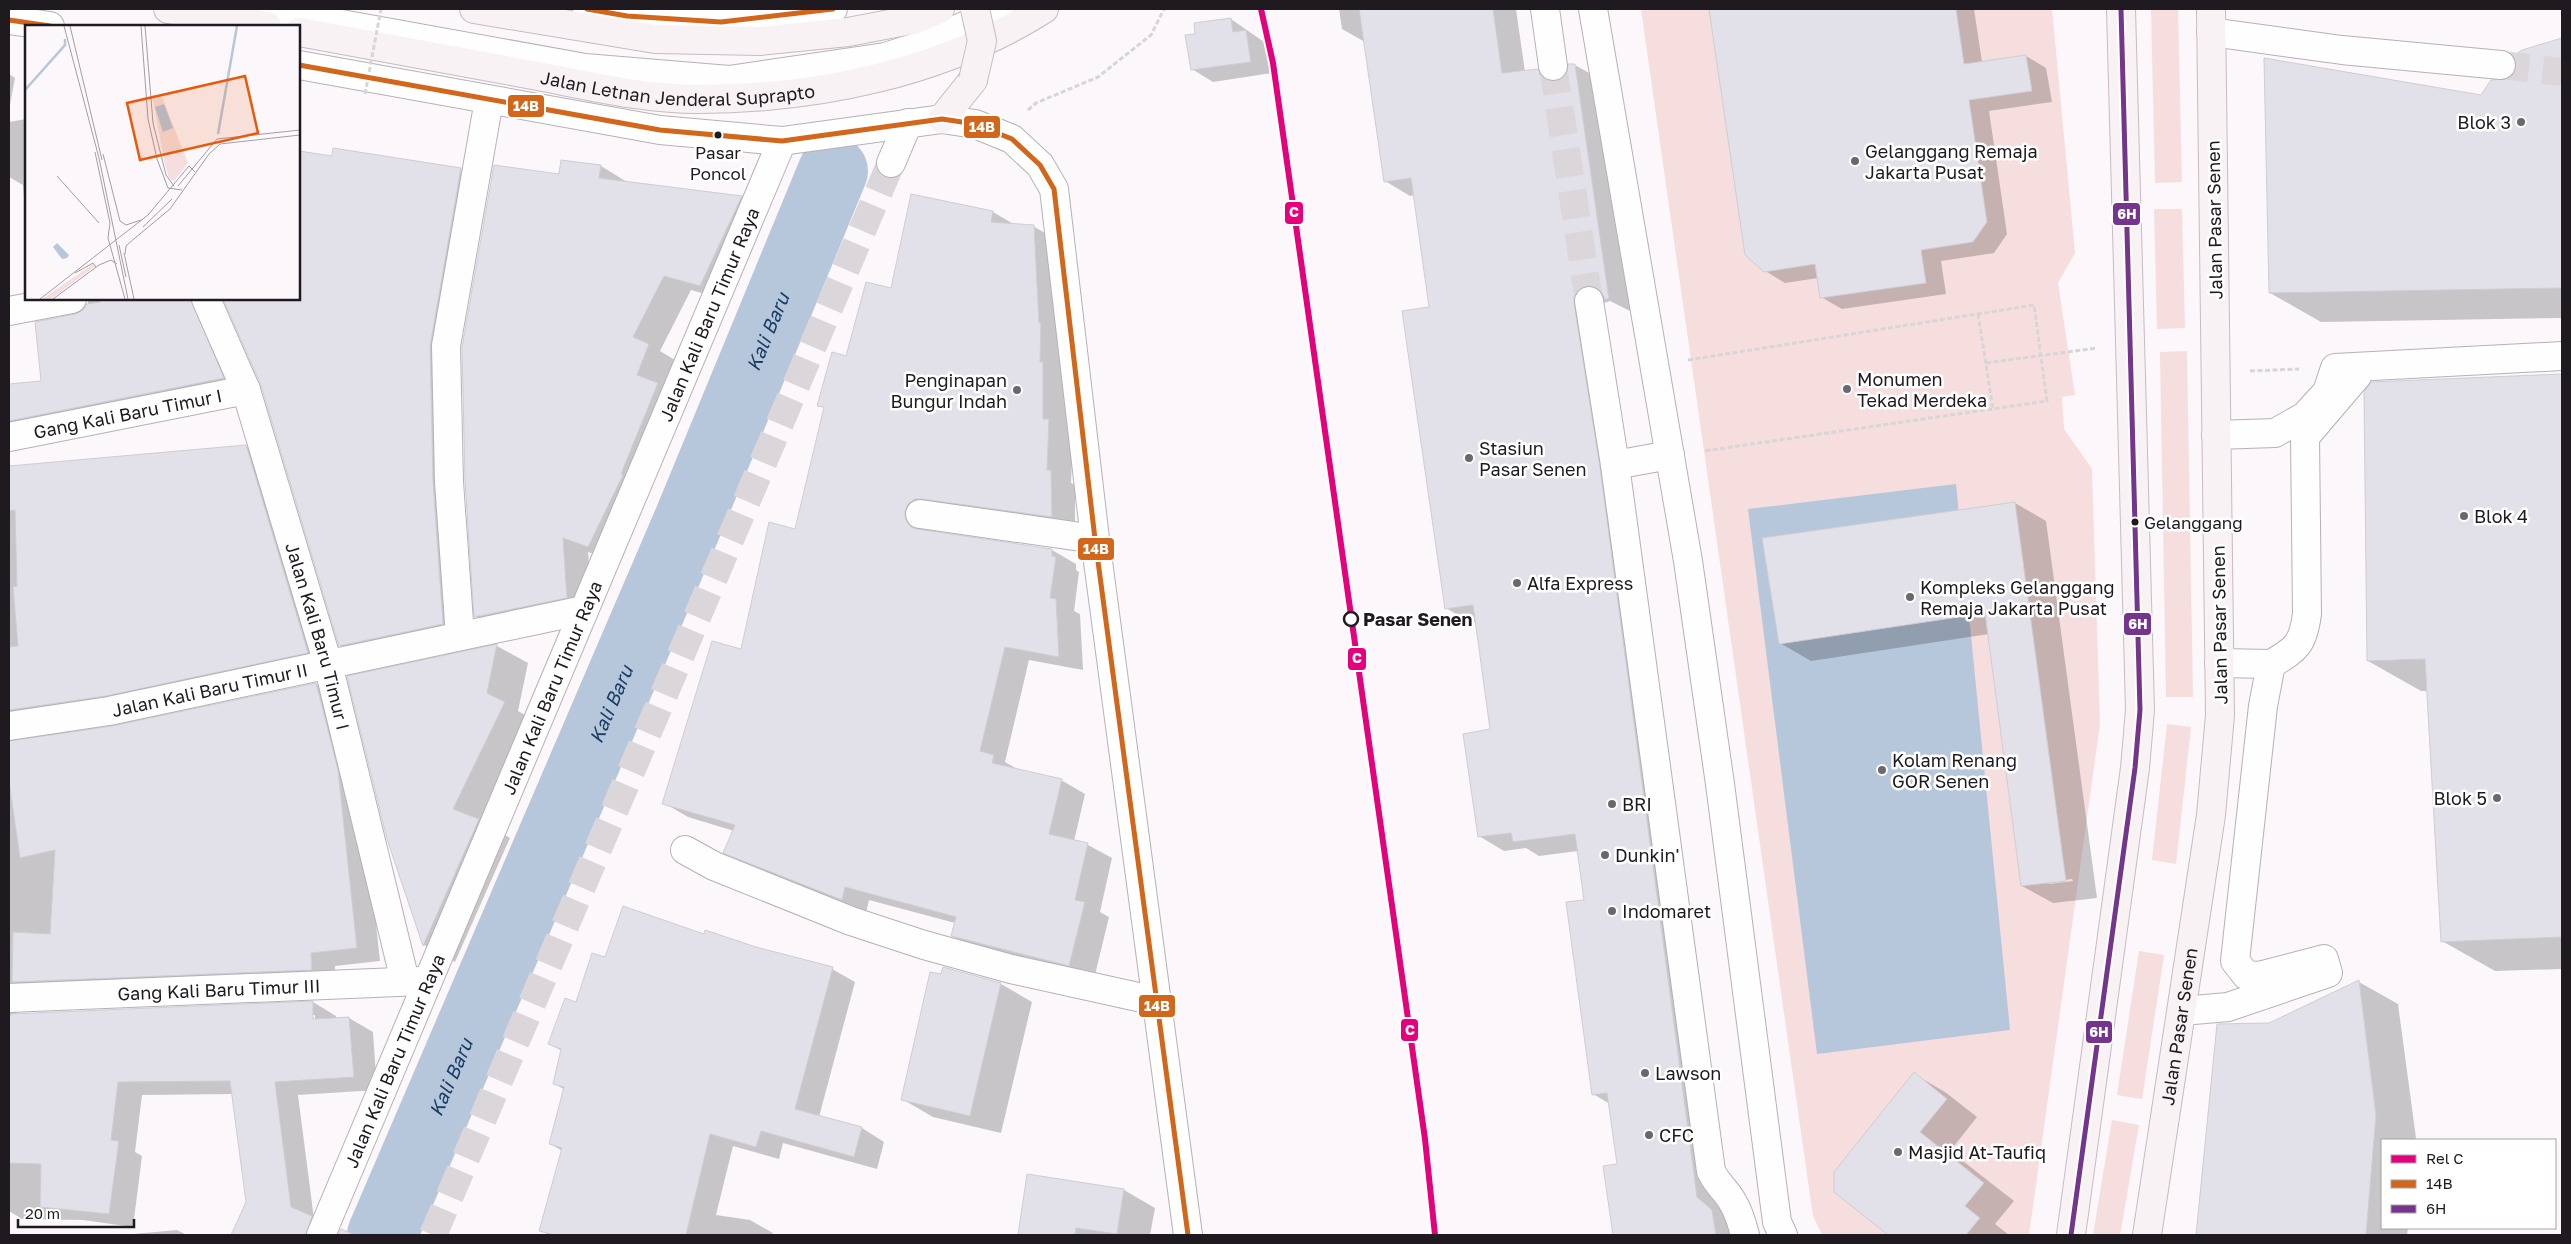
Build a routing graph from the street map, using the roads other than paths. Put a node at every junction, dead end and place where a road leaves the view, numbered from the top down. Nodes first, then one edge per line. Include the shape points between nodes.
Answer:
1 (168, 9) edge
2 (258, 9) edge
3 (474, 9) edge
4 (586, 9) edge
5 (832, 9) edge
6 (940, 9) edge
7 (975, 9) edge
8 (1000, 9) edge
9 (1044, 9) edge
10 (1544, 9) edge
11 (1593, 9) edge
12 (2122, 9) edge
13 (9, 20) edge
14 (2211, 20) edge
15 (43, 25) edge
16 (261, 25) edge
17 (300, 32) edge
18 (300, 65) edge
19 (2501, 65) tunnel mouth
20 (1553, 66) tunnel mouth
21 (489, 100) junction
22 (942, 119) junction
23 (908, 123) junction
24 (782, 141) junction
25 (891, 163) tunnel mouth
26 (67, 300) edge
27 (206, 300) edge
28 (1589, 301) tunnel mouth
29 (9, 311) edge
30 (2562, 356) edge
31 (2346, 372) junction
32 (246, 390) junction
33 (2216, 436) junction
34 (9, 437) edge
35 (1670, 455) junction
36 (1615, 465) junction
37 (920, 514) dead end
38 (1095, 539) junction
39 (584, 610) junction
40 (460, 636) junction
41 (2219, 663) junction
42 (328, 664) junction
43 (2271, 664) junction
44 (9, 726) edge
45 (685, 850) dead end
46 (417, 981) junction
47 (9, 998) edge
48 (1156, 1001) junction
49 (2182, 1011) junction
50 (321, 1235) edge
51 (1188, 1235) edge
52 (1745, 1235) edge
53 (1783, 1235) edge
54 (2070, 1235) edge
55 (2147, 1235) edge

1 - 16 main road
2 - 8 street via 585,68 729,80 885,57 924,45
3 - 6 main road via 655,39 760,41 848,32 916,19
4 - 5 street via 627,16 721,22
7 - 22 main road, bridge via 982,41 973,80
9 - 17 main road, Jalan Letnan Jenderal Suprapto via 932,63 880,78 775,96 696,99 635,94
10 - 20 street
11 - 35 street
12 - 54 main road via 2140,710 2135,768
13 - 15 street
14 - 19 street via 2342,50
14 - 33 main road, Jalan Pasar Senen
18 - 21 street, Jalan Letnan Jenderal Suprapto
21 - 24 street, Jalan Letnan Jenderal Suprapto via 660,130
21 - 40 street via 446,346 450,482
22 - 23 street, Jalan Letnan Jenderal Suprapto
22 - 38 street, Jalan Letnan Jenderal Suprapto via 975,124 1012,139 1040,165 1054,189
23 - 24 street, Jalan Letnan Jenderal Suprapto
23 - 25 street
24 - 39 street, Jalan Kali Baru Timur Raya
26 - 29 street
27 - 32 street, Jalan Kali Baru Timur I
28 - 36 street
30 - 31 street
31 - 33 street via 2305,416 2275,433
31 - 43 street via 2305,438 2307,614 2304,636 2294,650
32 - 34 street, Gang Kali Baru Timur I
32 - 42 street, Jalan Kali Baru Timur I
33 - 41 main road, Jalan Pasar Senen
35 - 36 street
35 - 53 street via 1720,784 1777,1222
36 - 52 street via 1711,1171 1731,1199
37 - 38 street
38 - 48 street
39 - 40 street, Jalan Kali Baru Timur II
39 - 46 street, Jalan Kali Baru Timur Raya
40 - 42 street, Jalan Kali Baru Timur II
41 - 43 street
41 - 49 main road, Jalan Pasar Senen via 2220,715 2211,815
42 - 44 street, Jalan Kali Baru Timur II via 109,711
42 - 46 street, Jalan Kali Baru Timur I
43 - 49 street via 2263,706 2236,961 2246,975 2259,976 2324,959 2328,973 2228,1007
45 - 48 street via 714,866 851,921 924,945 1011,969
46 - 47 street, Gang Kali Baru Timur III
46 - 50 street, Jalan Kali Baru Timur Raya
48 - 51 street
49 - 55 main road, Jalan Pasar Senen

